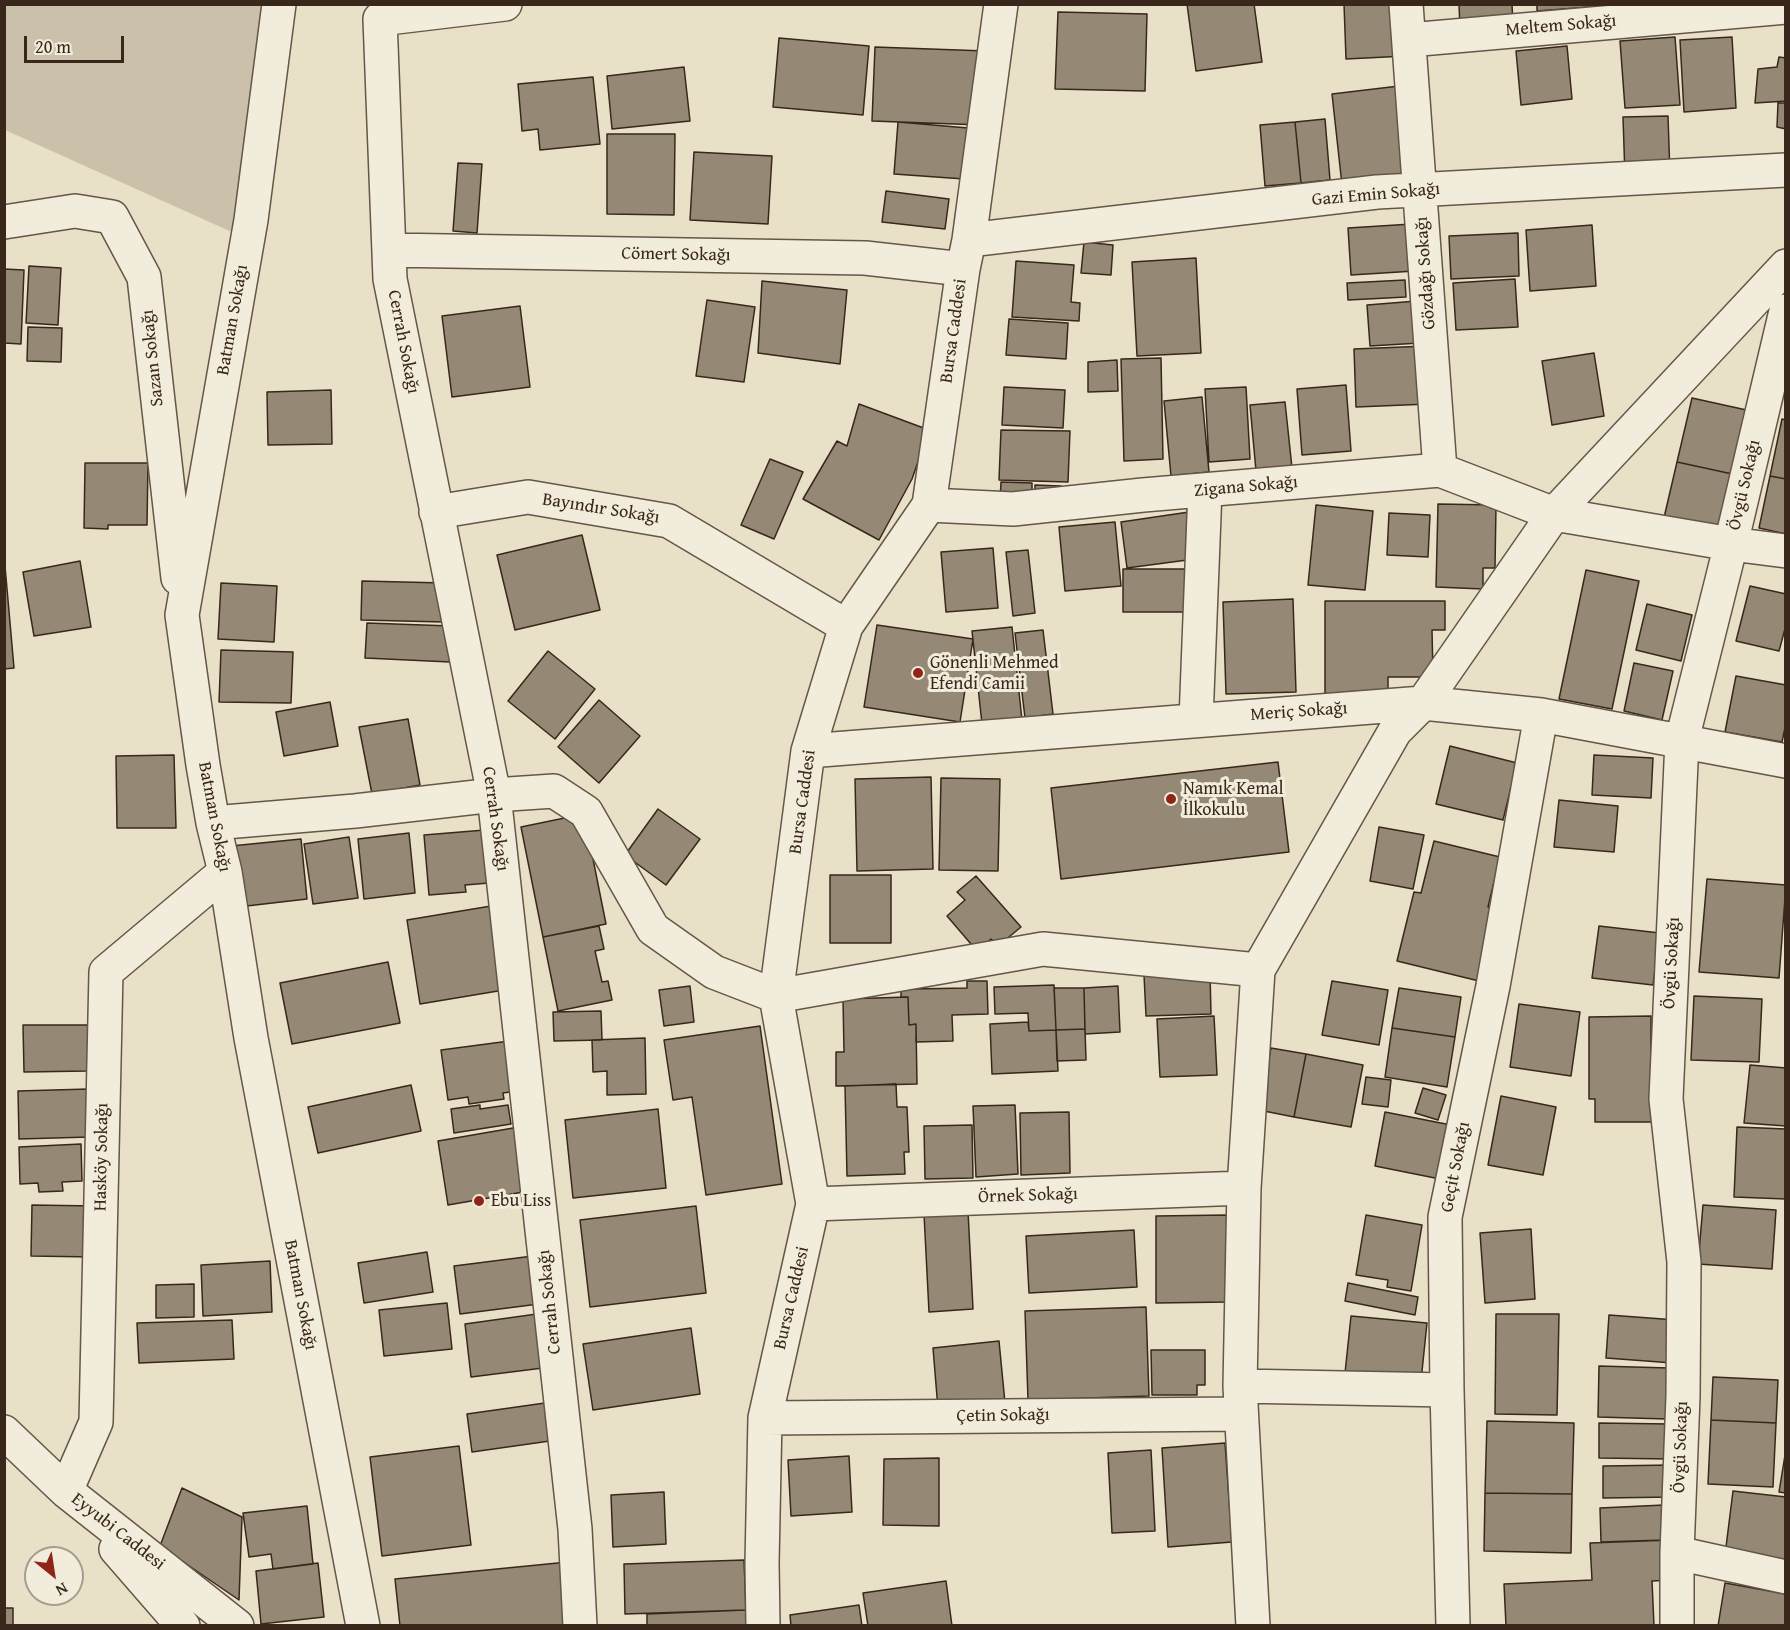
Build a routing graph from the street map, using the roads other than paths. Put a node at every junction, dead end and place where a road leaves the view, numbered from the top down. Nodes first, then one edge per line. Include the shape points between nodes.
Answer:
1 (279, 4) edge
2 (1001, 4) edge
3 (1406, 4) edge
4 (500, 5) edge
5 (1785, 7) edge
6 (1409, 40) junction
7 (1785, 170) edge
8 (1420, 190) junction
9 (4, 222) edge
10 (389, 250) junction
11 (966, 254) junction
12 (1785, 266) edge
13 (1785, 311) edge
14 (1440, 470) junction
15 (1205, 490) junction
16 (929, 505) junction
17 (436, 512) junction
18 (1554, 514) junction
19 (1731, 544) junction
20 (1785, 551) edge
21 (182, 615) junction
22 (846, 626) junction
23 (1423, 703) junction
24 (1541, 715) junction
25 (1196, 720) junction
26 (1682, 740) junction
27 (808, 751) junction
28 (1785, 761) edge
29 (494, 795) junction
30 (213, 823) junction
31 (225, 872) junction
32 (1258, 970) junction
33 (776, 996) junction
34 (1244, 1188) junction
35 (813, 1204) junction
36 (1447, 1390) junction
37 (1241, 1400) junction
38 (765, 1418) junction
39 (4, 1432) edge
40 (66, 1491) junction
41 (1677, 1553) junction
42 (1785, 1577) edge
43 (183, 1626) edge
44 (237, 1626) edge
45 (363, 1626) edge
46 (580, 1626) edge
47 (763, 1626) edge
48 (1253, 1626) edge
49 (1453, 1626) edge
50 (1677, 1626) edge

1 - 21 street, Batman Sokağı via 250,220
2 - 11 street, Bursa Caddesi
3 - 6 street, Gözdağı Sokağı
4 - 10 street, Cerrah Sokağı via 380,19
5 - 6 street, Meltem Sokağı
6 - 8 street, Gözdağı Sokağı
7 - 8 street, Gazi Emin Sokağı
8 - 11 street, Gazi Emin Sokağı via 1377,192
8 - 14 street, Gözdağı Sokağı
9 - 21 street, Sazan Sokağı via 75,211 112,217 144,277
10 - 11 street, Cömert Sokağı via 865,258
10 - 17 street, Cerrah Sokağı via 390,279
11 - 16 street, Bursa Caddesi
12 - 18 street
13 - 19 street, Övgü Sokağı
14 - 15 street, Zigana Sokağı
14 - 18 street, Zigana Sokağı
15 - 16 street, Zigana Sokağı via 1012,510
15 - 25 street
16 - 22 street, Bursa Caddesi
17 - 22 street, Bayındır Sokağı via 528,497 669,521
17 - 29 street, Cerrah Sokağı
18 - 19 street, Zigana Sokağı
18 - 23 street
19 - 20 street, Zigana Sokağı
19 - 26 street, Övgü Sokağı
21 - 30 street, Batman Sokağı
22 - 27 street, Bursa Caddesi
23 - 24 street, Meriç Sokağı
23 - 25 street, Meriç Sokağı
23 - 32 street via 1395,731
24 - 26 street, Meriç Sokağı
24 - 36 street, Geçit Sokağı via 1493,986 1445,1217
25 - 27 street, Meriç Sokağı
26 - 28 street, Meriç Sokağı
26 - 41 street, Övgü Sokağı via 1666,1099 1684,1262
27 - 33 street, Bursa Caddesi
29 - 30 street
29 - 33 street via 554,791 586,812 653,929 714,972
29 - 46 street, Cerrah Sokağı via 574,1517
30 - 31 street, Batman Sokağı
31 - 40 street, Hasköy Sokağı via 106,972 96,1422
31 - 45 street, Batman Sokağı via 251,1038
32 - 33 street via 1043,950
32 - 34 street
33 - 35 street, Bursa Caddesi
34 - 35 street, Örnek Sokağı
34 - 37 street
35 - 38 street, Bursa Caddesi
36 - 37 street, Çetin Sokağı
36 - 49 street, Geçit Sokağı
37 - 38 street, Çetin Sokağı
37 - 48 street
38 - 47 street, Bursa Caddesi
39 - 40 street, Eyyubi Caddesi
40 - 43 street
40 - 44 street, Eyyubi Caddesi
41 - 42 street
41 - 50 street, Övgü Sokağı

